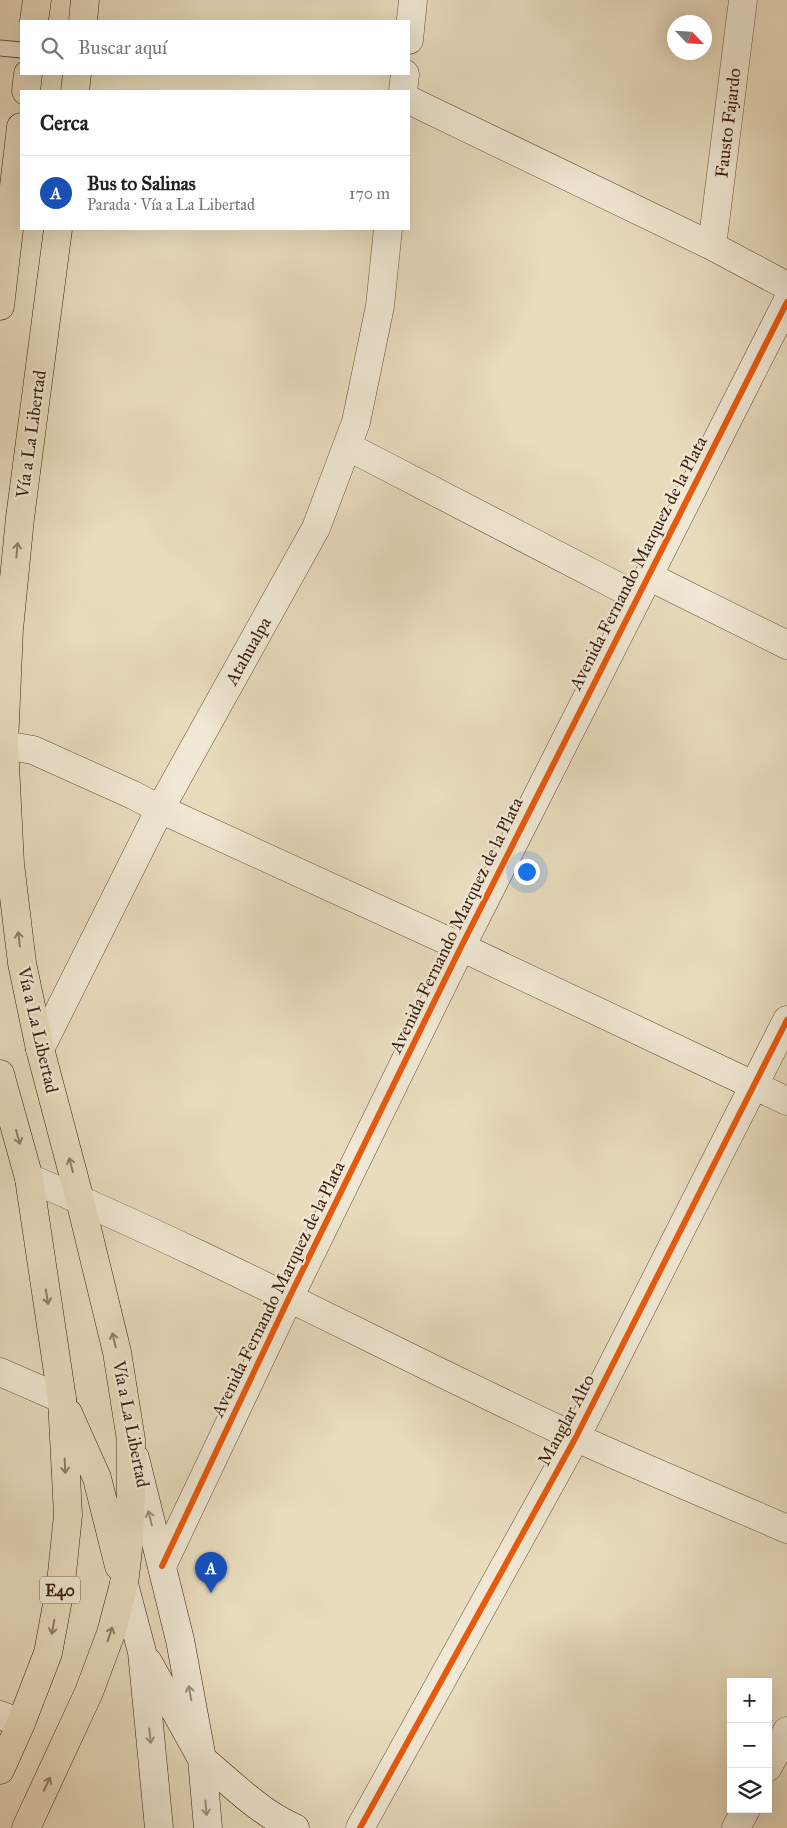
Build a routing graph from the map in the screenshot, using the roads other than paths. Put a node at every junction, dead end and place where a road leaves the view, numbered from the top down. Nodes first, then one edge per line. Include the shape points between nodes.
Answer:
1 (37, 0) edge
2 (85, 0) edge
3 (413, 0) edge
4 (743, 0) edge
5 (34, 20) edge
6 (83, 20) edge
7 (410, 30) edge
8 (0, 48) edge
9 (20, 50) edge
10 (28, 75) edge
11 (77, 75) edge
12 (405, 75) edge
13 (26, 90) edge
14 (75, 90) edge
15 (403, 90) edge
16 (410, 100) edge
17 (20, 131) edge
18 (13, 165) edge
19 (58, 230) edge
20 (388, 230) edge
21 (712, 246) junction
22 (787, 286) edge
23 (787, 302) edge
24 (0, 306) edge
25 (347, 446) junction
26 (643, 586) junction
27 (5, 627) edge
28 (787, 645) edge
29 (2, 746) edge
30 (160, 809) junction
31 (461, 947) junction
32 (787, 1020) edge
33 (40, 1049) junction
34 (0, 1074) edge
35 (754, 1085) junction
36 (787, 1101) edge
37 (29, 1178) junction
38 (80, 1200) junction
39 (290, 1298) junction
40 (0, 1372) edge
41 (62, 1399) junction
42 (576, 1437) junction
43 (131, 1440) junction
44 (787, 1529) edge
45 (162, 1566) junction
46 (124, 1584) junction
47 (142, 1652) junction
48 (10, 1719) edge
49 (787, 1731) edge
50 (202, 1758) junction
51 (772, 1759) edge
52 (0, 1770) edge
53 (744, 1813) edge
54 (26, 1828) edge
55 (159, 1828) edge
56 (208, 1828) edge
57 (294, 1828) edge
58 (360, 1828) edge
59 (736, 1828) edge

1 - 5 main road
2 - 6 main road
3 - 7 street
4 - 21 street, Fausto Fajardo
8 - 9 lane
10 - 13 main road
11 - 14 main road
12 - 15 street
16 - 21 street
17 - 18 main road
18 - 24 main road
27 -> 19 main road, Vía a La Libertad
20 - 25 street, Atahualpa via 380,306 356,422
21 - 22 street
23 - 26 street, Avenida Fernando Marquez de la Plata
25 - 26 street
25 - 30 street, Atahualpa via 316,528
26 - 28 street
26 - 31 street, Avenida Fernando Marquez de la Plata
27 - 29 main road, Vía a La Libertad
29 - 30 street via 33,750
33 -> 29 main road, Vía a La Libertad via 22,963 10,864
30 - 31 street
30 - 33 street, Atahualpa
31 - 35 street
31 - 39 street, Avenida Fernando Marquez de la Plata
32 - 35 street, Manglar Alto
38 -> 33 main road, Vía a La Libertad
34 -> 37 main road, E40
35 - 36 street
35 - 42 street, Manglar Alto
37 - 38 street
37 -> 41 main road, E40
38 - 39 street
43 -> 38 main road, Vía a La Libertad via 116,1352
39 - 42 street
39 - 45 street, Avenida Fernando Marquez de la Plata
40 - 41 street
41 - 46 main road via 97,1478
41 -> 48 main road, E40 via 68,1515 61,1583 48,1653
42 - 44 street
42 - 58 street, Manglar Alto
45 -> 43 street, Vía a La Libertad
43 - 46 main road via 129,1542
50 -> 45 street, Vía a La Libertad via 180,1640
46 - 47 street, Vía a La Libertad
54 -> 46 main road via 89,1692 111,1633
47 - 50 street, Vía a La Libertad
47 -> 55 street, Vía a La Libertad
48 - 52 main road, E40
49 - 51 street
50 -> 56 street, Vía a La Libertad
50 - 57 street, Vía a La Libertad via 258,1805
53 - 59 street

